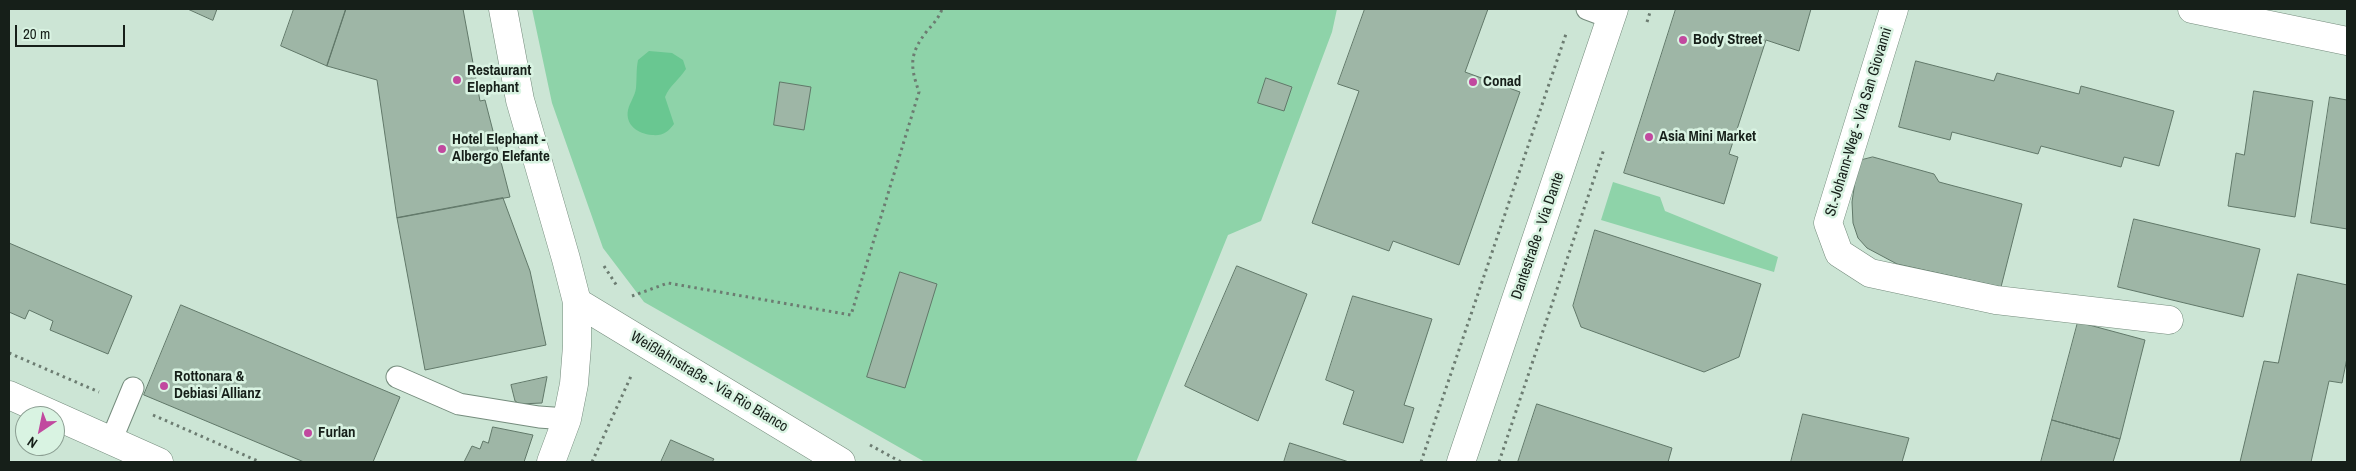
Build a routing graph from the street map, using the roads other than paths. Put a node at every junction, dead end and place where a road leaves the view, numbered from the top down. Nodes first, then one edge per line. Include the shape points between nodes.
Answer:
1 (503, 9) edge
2 (1894, 9) edge
3 (2192, 9) edge
4 (1604, 12) edge
5 (2301, 20) edge
6 (2347, 41) edge
7 (576, 302) junction
8 (2169, 320) dead end
9 (397, 377) dead end
10 (133, 388) dead end
11 (9, 395) edge
12 (567, 419) junction
13 (111, 441) junction
14 (159, 462) edge
15 (551, 462) edge
16 (841, 462) edge
17 (1462, 462) edge

1 - 7 street via 520,100
2 - 8 street, St.-Johann-Weg - Via San Giovanni via 1828,223 1839,253 1870,273 1996,300
3 - 5 street
4 - 17 street, Dantestraße - Via Dante
5 - 6 street
7 - 12 street via 577,346
7 - 16 street, Weißlahnstraße - Via Rio Bianco
9 - 12 lane via 459,404
10 - 13 lane
11 - 13 street
12 - 15 street
13 - 14 street

